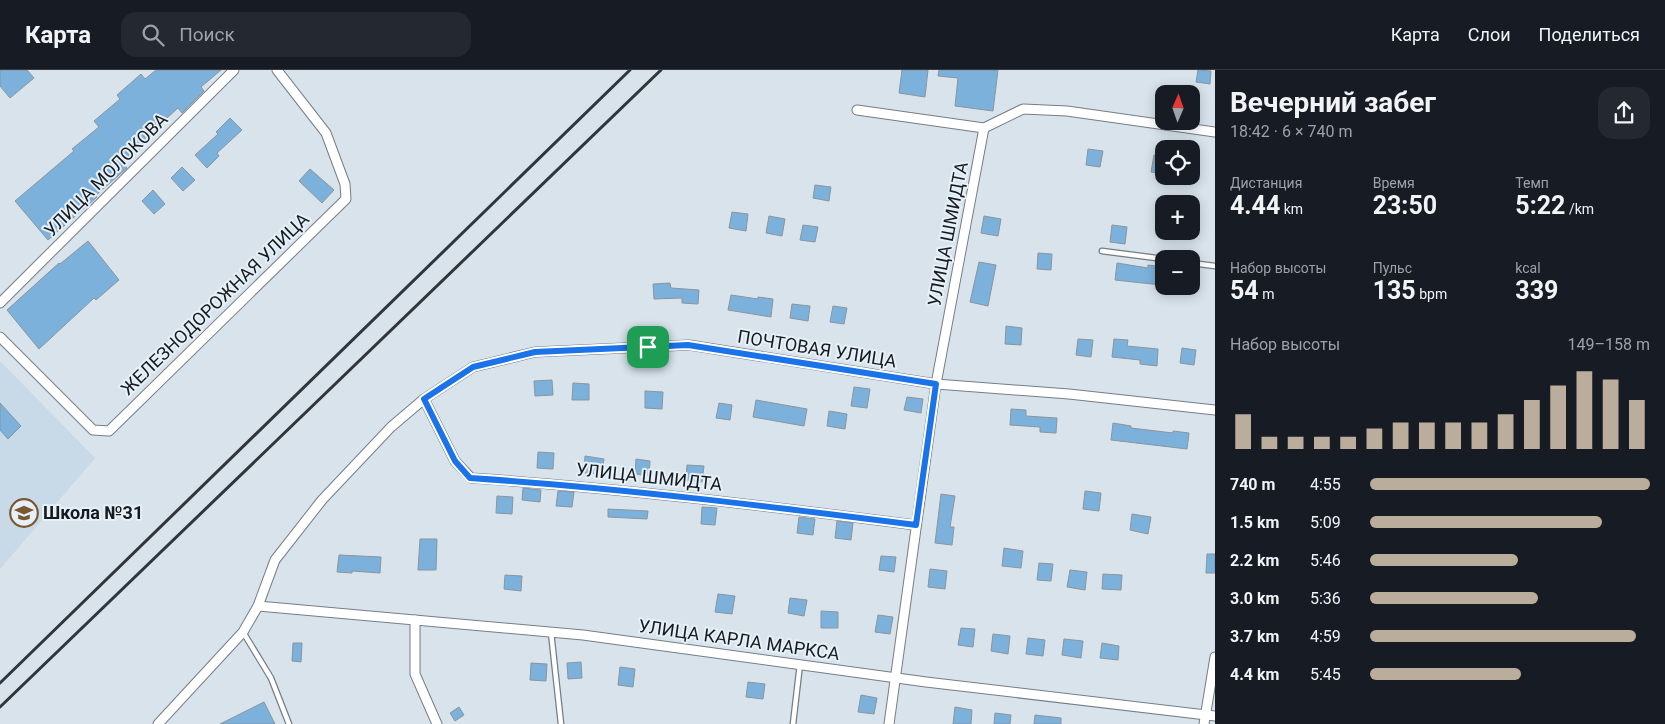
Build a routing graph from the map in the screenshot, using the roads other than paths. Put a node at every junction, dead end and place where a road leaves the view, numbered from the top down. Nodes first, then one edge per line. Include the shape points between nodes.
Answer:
1 (234, 70) edge
2 (277, 70) edge
3 (857, 110) dead end
4 (984, 128) junction
5 (1215, 132) edge
6 (1102, 250) dead end
7 (1155, 258) edge
8 (1200, 264) edge
9 (1215, 266) edge
10 (0, 303) edge
11 (0, 337) edge
12 (936, 384) junction
13 (424, 399) junction
14 (1215, 410) edge
15 (916, 525) junction
16 (258, 606) junction
17 (415, 620) junction
18 (243, 632) junction
19 (551, 632) junction
20 (1215, 657) edge
21 (800, 664) junction
22 (896, 678) junction
23 (1215, 716) edge
24 (1204, 719) edge
25 (158, 724) edge
26 (289, 724) edge
27 (437, 724) edge
28 (561, 724) edge
29 (794, 724) edge
30 (889, 724) edge

1 - 10 street, УЛИЦА МОЛОКОВА
2 - 11 street, ЖЕЛЕЗНОДОРОЖНАЯ УЛИЦА via 326,133 345,184 346,199 109,431 93,430
3 - 4 street
4 - 5 street via 1023,109 1067,111
4 - 12 street, УЛИЦА ШМИДТА
6 - 7 lane
8 - 9 lane
12 - 13 street, ПОЧТОВАЯ УЛИЦА via 688,345 535,352 473,367
12 - 14 street, ПОЧТОВАЯ УЛИЦА
12 - 15 street, УЛИЦА ШМИДТА
13 - 15 street, УЛИЦА ШМИДТА via 455,461 470,478 560,484
13 - 16 street, ПОЧТОВАЯ УЛИЦА via 391,427 322,500 275,560
15 - 22 street, УЛИЦА ШМИДТА
16 - 17 street, УЛИЦА КАРЛА МАРКСА
16 - 18 street, ПОЧТОВАЯ УЛИЦА
17 - 19 street, УЛИЦА КАРЛА МАРКСА
17 - 27 street via 415,674
18 - 25 street, ПОЧТОВАЯ УЛИЦА
18 - 26 lane via 271,678
19 - 21 street, УЛИЦА КАРЛА МАРКСА
19 - 28 lane
20 - 24 street
21 - 22 street, УЛИЦА КАРЛА МАРКСА
21 - 29 lane
22 - 24 street, УЛИЦА КАРЛА МАРКСА
22 - 30 street, УЛИЦА ШМИДТА
23 - 24 street, УЛИЦА КАРЛА МАРКСА

